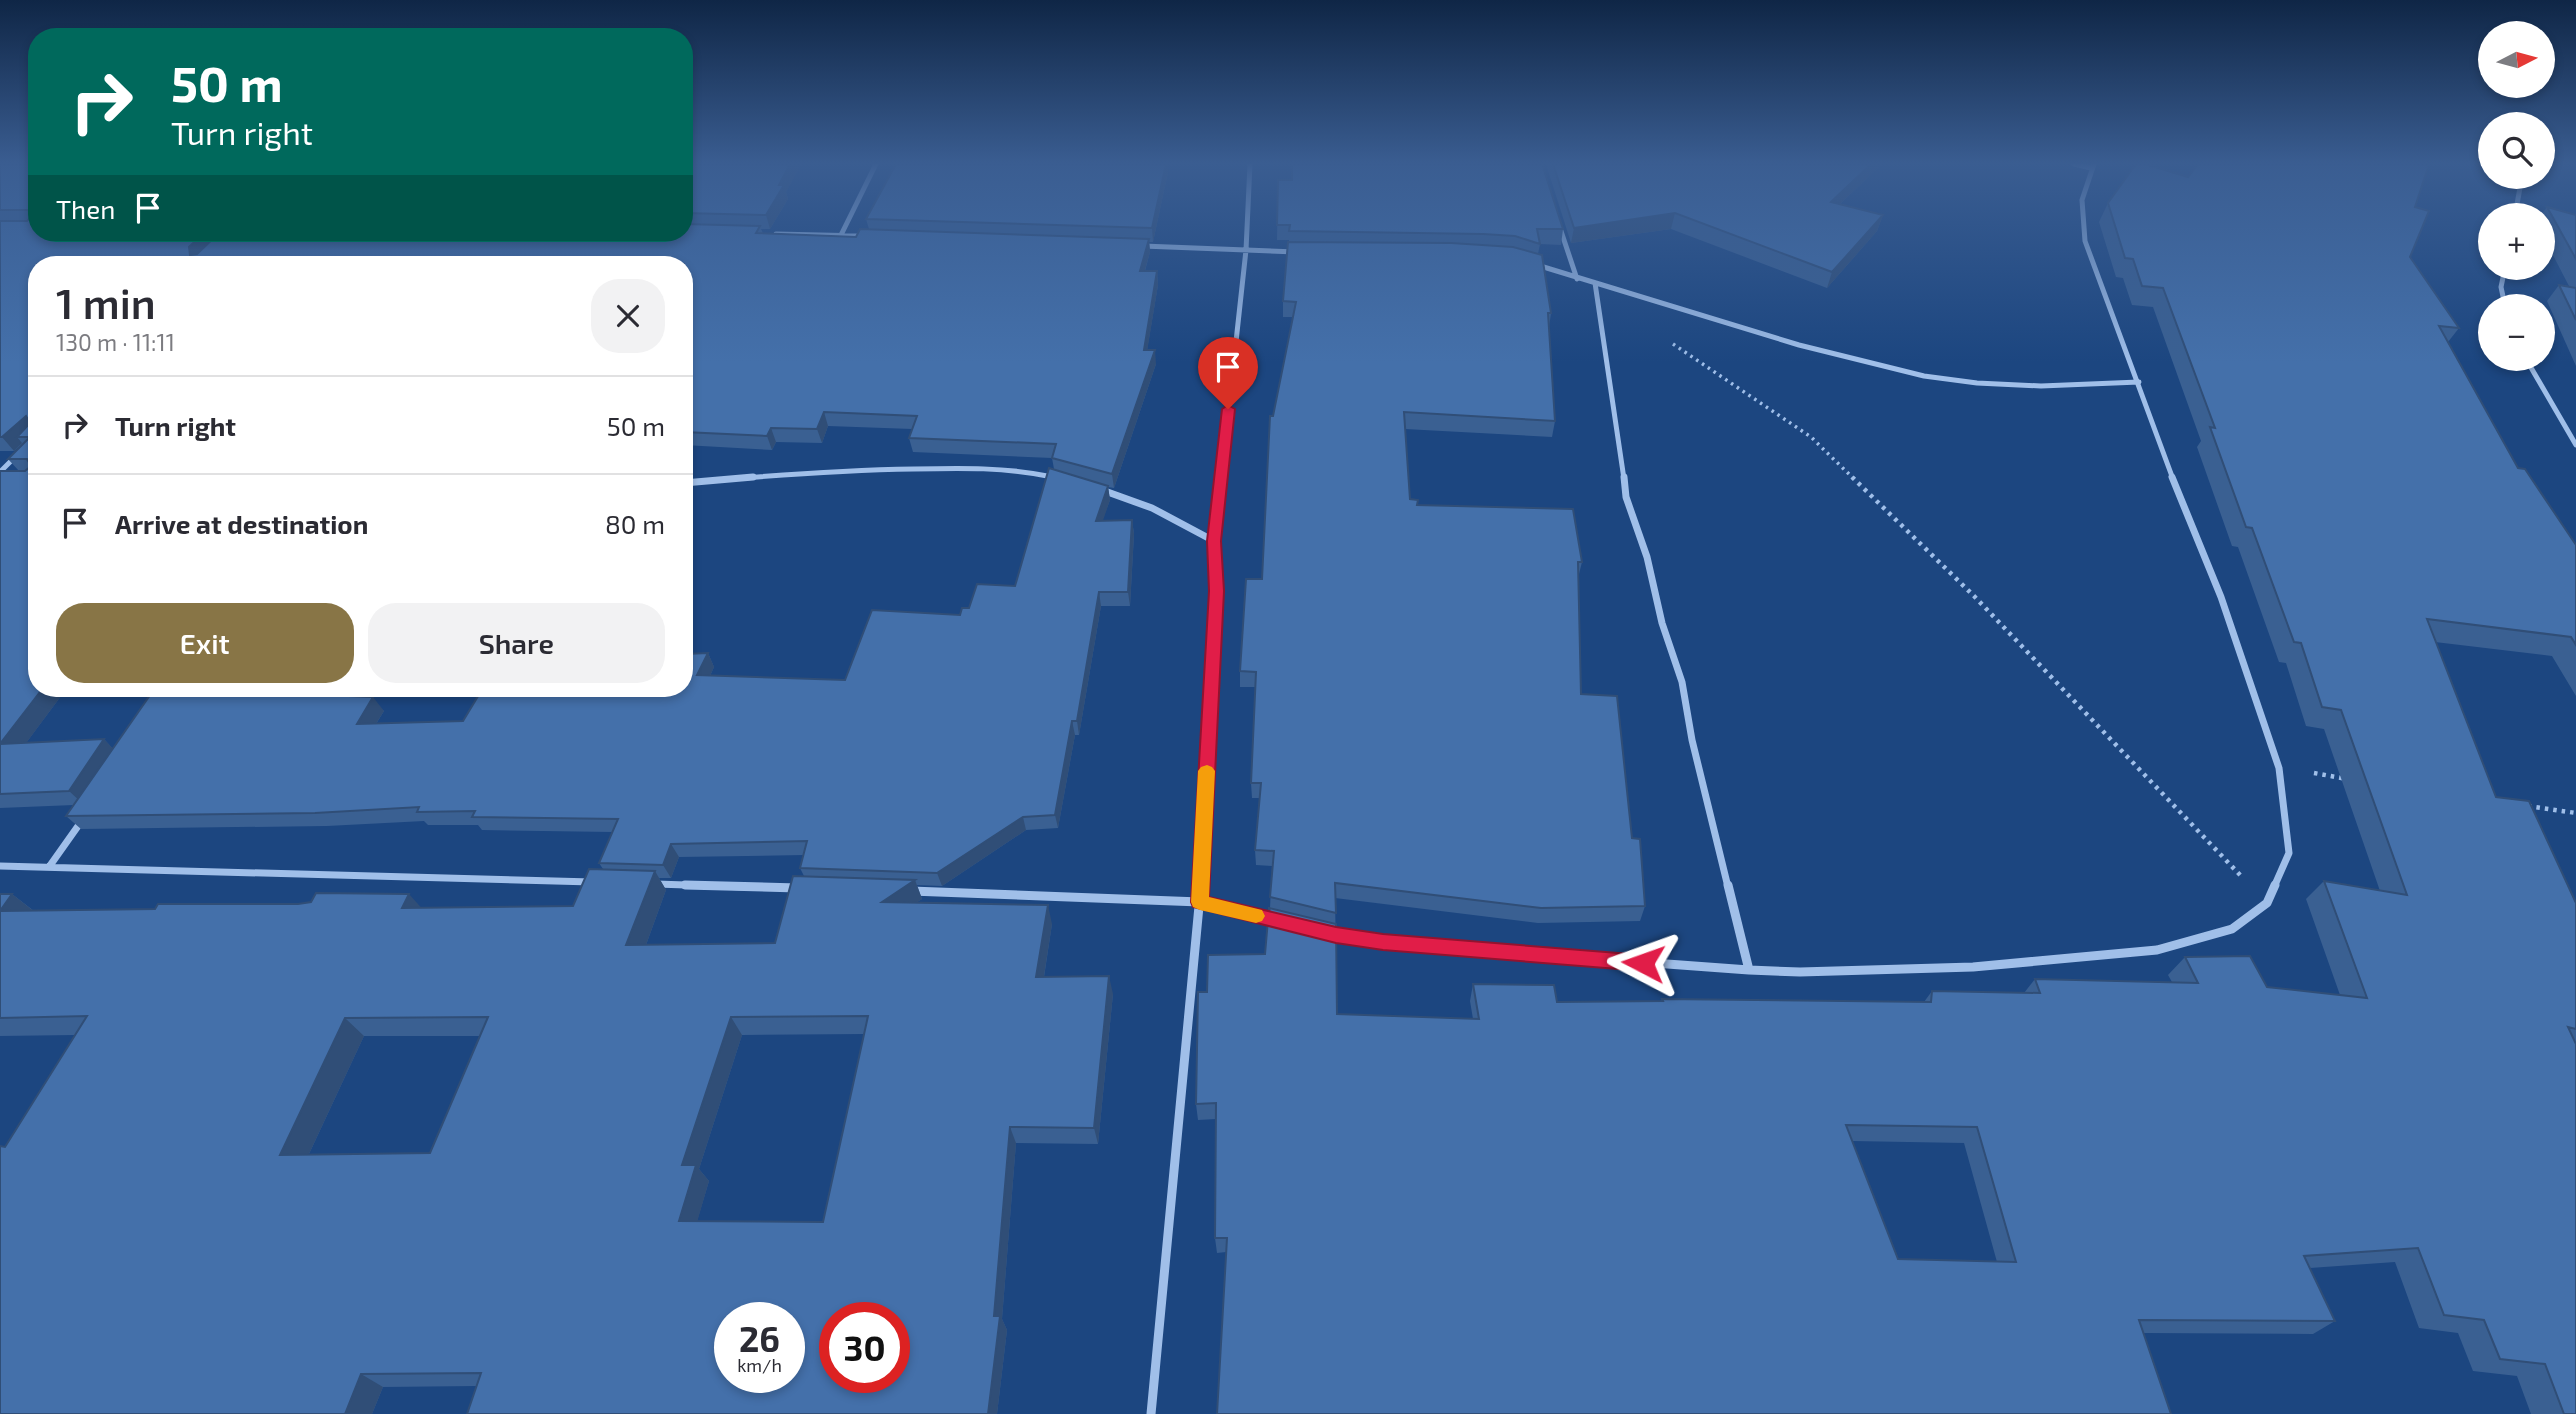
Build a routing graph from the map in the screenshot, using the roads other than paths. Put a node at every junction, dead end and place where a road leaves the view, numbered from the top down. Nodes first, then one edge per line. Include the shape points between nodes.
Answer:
1 (843, 230) edge
2 (1247, 230) edge
3 (1561, 230) edge
4 (2084, 230) edge
5 (762, 234) edge
6 (841, 235) junction
7 (869, 236) edge
8 (1139, 246) edge
9 (1246, 250) junction
10 (1303, 252) edge
11 (1525, 261) edge
12 (1577, 279) junction
13 (1595, 283) junction
14 (2533, 371) edge
15 (2139, 382) junction
16 (2576, 445) edge
17 (18, 453) edge
18 (0, 472) edge
19 (1067, 481) edge
20 (693, 482) edge
21 (1092, 487) edge
22 (1214, 541) junction
23 (88, 811) edge
24 (0, 866) edge
25 (49, 867) junction
26 (601, 882) edge
27 (642, 883) edge
28 (808, 888) edge
29 (904, 891) edge
30 (1200, 902) junction
31 (1288, 923) edge
32 (1312, 929) edge
33 (1749, 970) junction
34 (1150, 1414) edge

1 - 6 street
2 - 9 street
3 - 12 street
4 - 15 street
5 - 6 street
6 - 7 street
8 - 9 street
9 - 10 street
9 - 22 street
11 - 12 street
12 - 13 street
13 - 15 street via 1799,345 1924,376 2041,386
13 - 33 street via 1626,497 1682,682
14 - 16 street
15 - 33 street via 2156,438 2221,597 2279,768 2289,853 2267,903 2232,929 2157,950 1973,967
17 - 18 street
19 - 20 street via 1041,474 963,468 817,471
21 - 22 street via 1152,508
22 - 30 street via 1216,591
23 - 25 street
24 - 25 street
25 - 26 street
27 - 28 street
29 - 30 street
30 - 31 street
30 - 34 street
32 - 33 street via 1406,945

